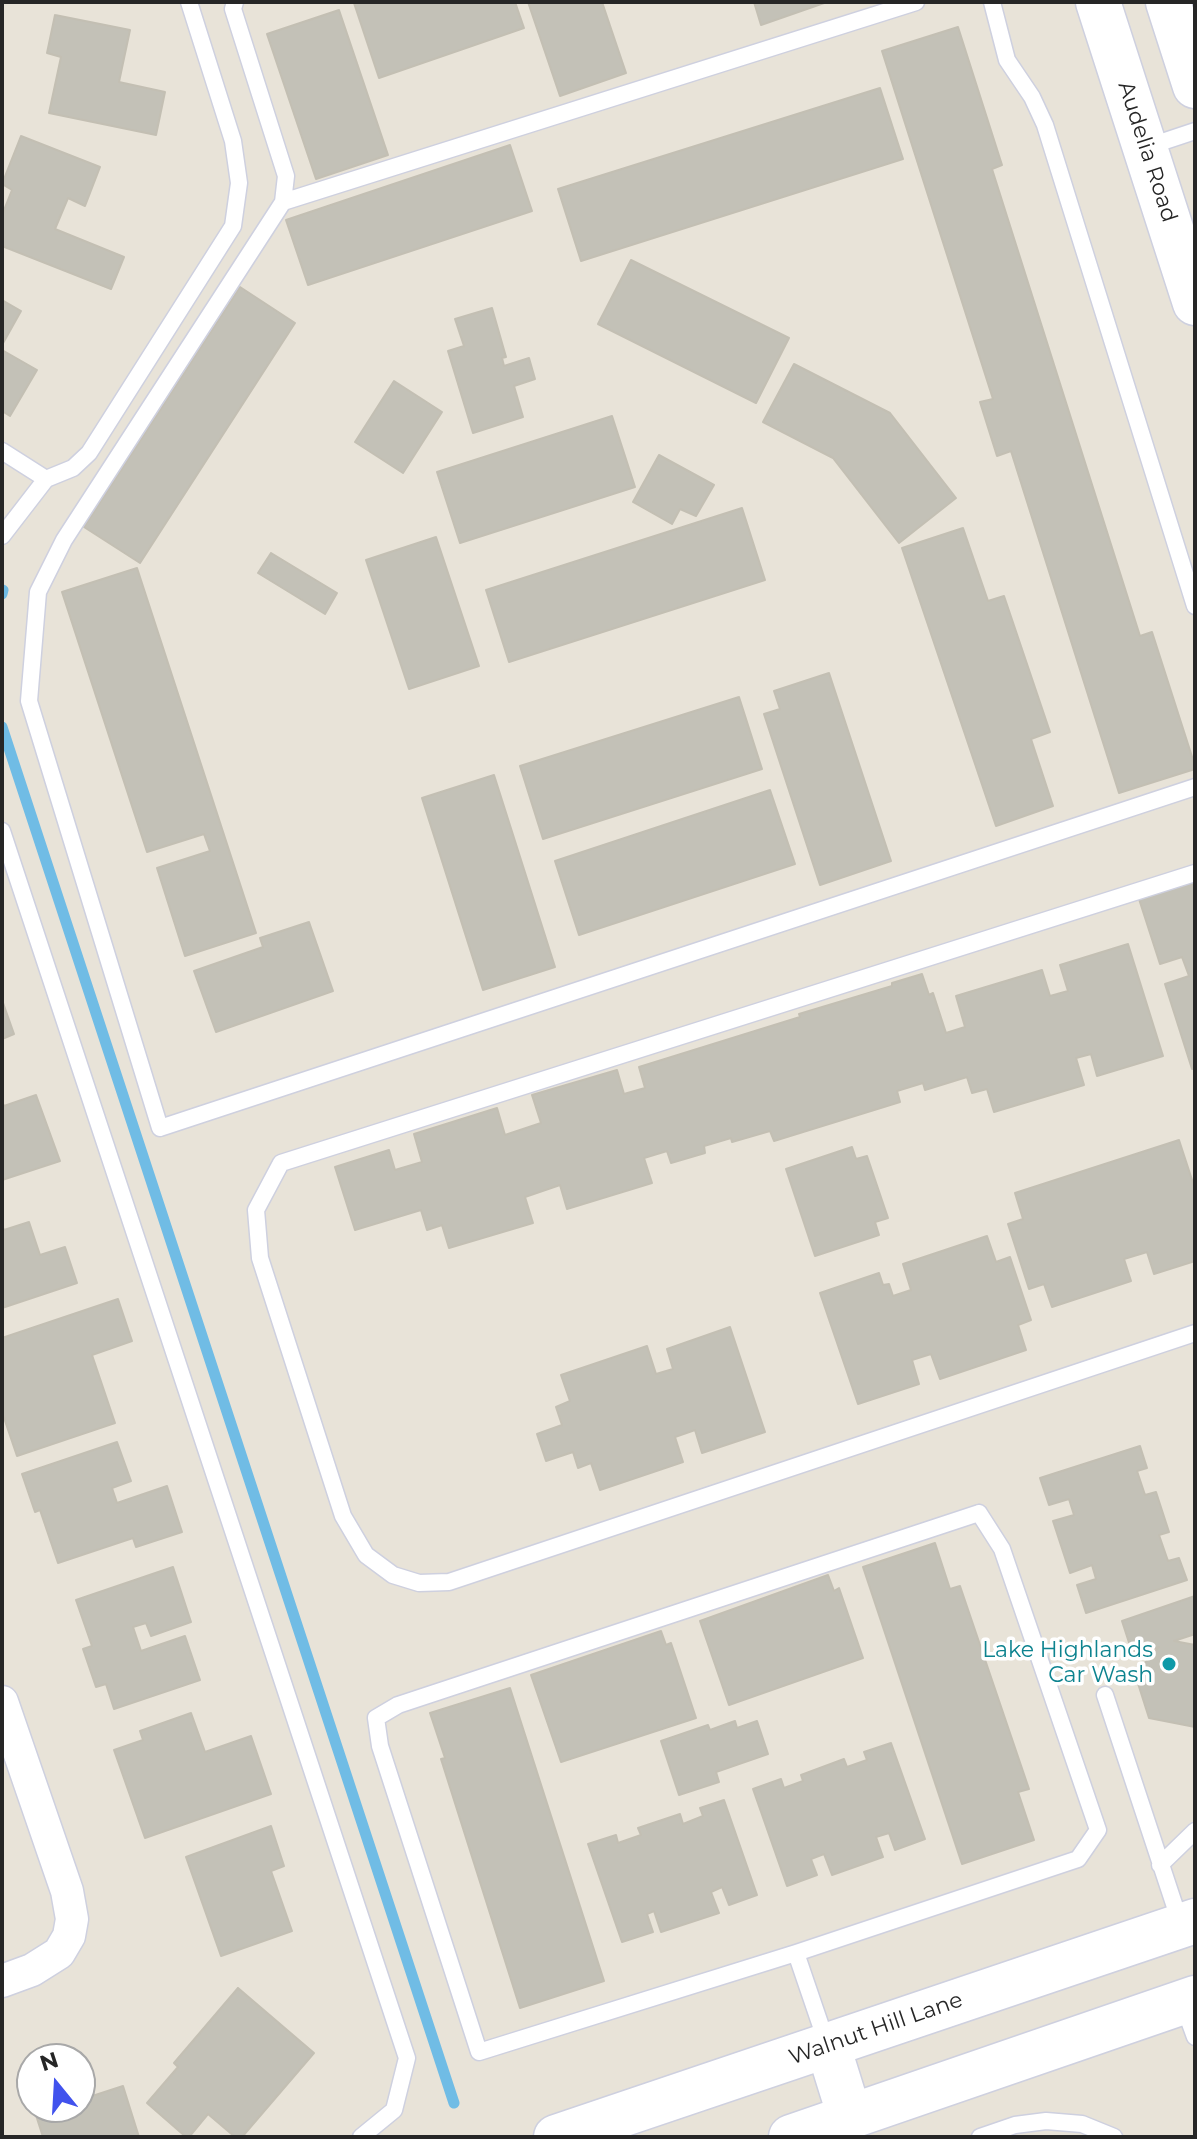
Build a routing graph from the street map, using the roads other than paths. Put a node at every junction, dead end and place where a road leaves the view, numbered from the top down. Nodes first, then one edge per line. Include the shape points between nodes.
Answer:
1 (189, 2) edge
2 (235, 2) edge
3 (916, 2) edge
4 (992, 2) edge
5 (1098, 2) edge
6 (1168, 2) edge
7 (1195, 86) edge
8 (1195, 131) edge
9 (1145, 147) junction
10 (283, 202) junction
11 (1195, 303) edge
12 (2, 451) edge
13 (46, 479) junction
14 (2, 536) edge
15 (1195, 606) edge
16 (1195, 787) edge
17 (2, 831) edge
18 (1195, 873) edge
19 (1195, 1333) edge
20 (1105, 1695) dead end
21 (2, 1702) edge
22 (1195, 1831) edge
23 (1160, 1865) junction
24 (1188, 1923) edge
25 (796, 1953) junction
26 (2, 1981) edge
27 (1191, 2012) edge
28 (828, 2046) junction
29 (850, 2117) junction
30 (361, 2137) edge
31 (556, 2137) edge
32 (791, 2137) edge
33 (980, 2137) edge
34 (1114, 2137) edge

1 - 13 lane via 233,141 239,183 233,226 89,453 73,468
2 - 10 lane via 286,176
3 - 10 lane
4 - 15 lane via 1007,60 1045,125
5 - 9 main road, Audelia Road
6 - 7 main road
8 - 9 lane
9 - 11 main road, Audelia Road
10 - 16 lane via 64,540 38,592 29,701 160,1128
12 - 13 lane
13 - 14 lane
17 - 30 lane via 407,2058 394,2110
18 - 19 lane via 281,1163 256,1210 260,1258 343,1516 366,1555 393,1575 419,1583 449,1582
20 - 23 lane
21 - 26 street via 72,1919 59,1953
22 - 23 lane
23 - 24 lane
24 - 28 main road, Walnut Hill Lane
25 - 25 lane via 1078,1859 1098,1830 1002,1549 979,1513 398,1705 376,1718 380,1746 479,2052
25 - 28 lane
27 - 29 main road
28 - 29 main road
28 - 31 main road, Walnut Hill Lane
29 - 32 main road
33 - 34 lane via 1046,2121 1082,2124

